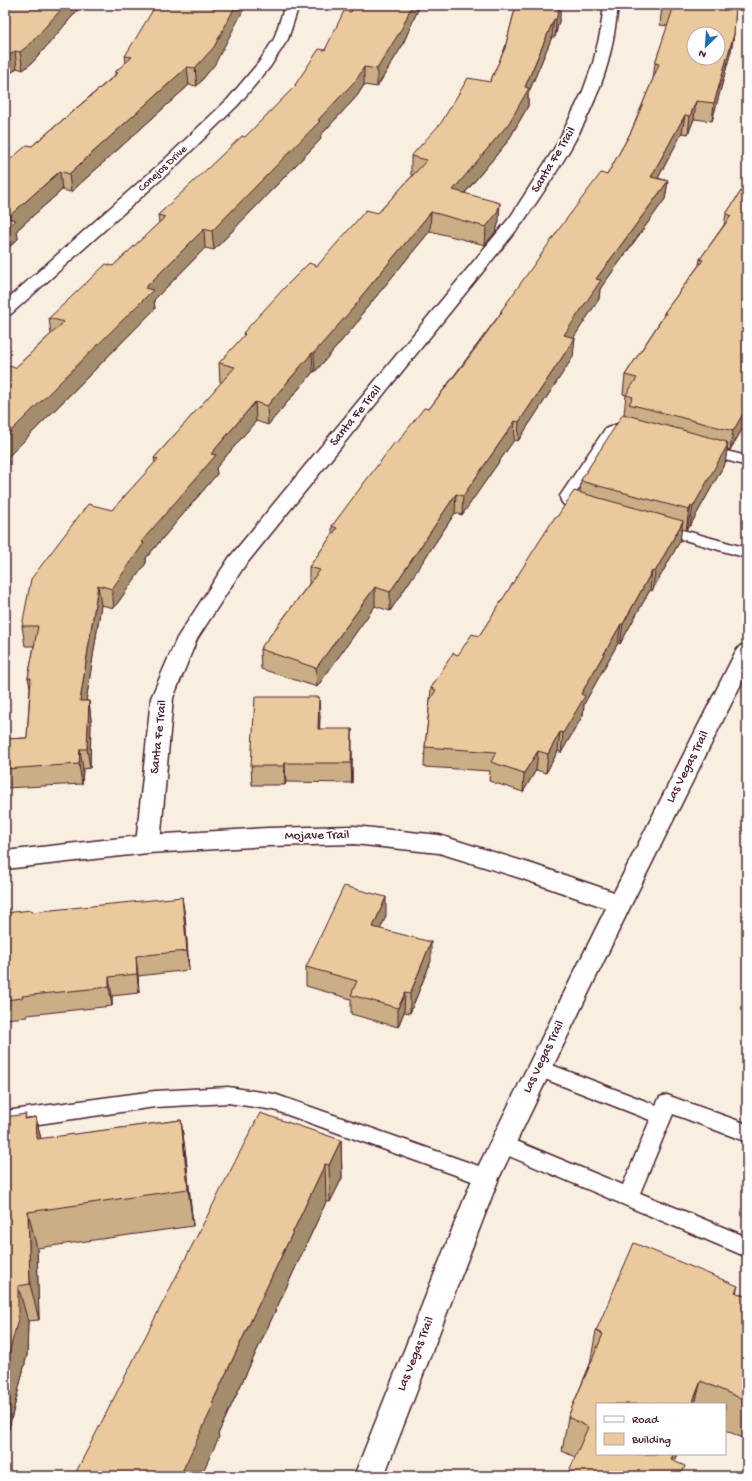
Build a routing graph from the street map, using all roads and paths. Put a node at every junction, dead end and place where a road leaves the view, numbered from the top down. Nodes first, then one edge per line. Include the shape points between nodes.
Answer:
1 (292, 5) edge
2 (611, 5) edge
3 (5, 310) edge
4 (643, 433) edge
5 (688, 446) edge
6 (747, 462) edge
7 (599, 512) edge
8 (645, 525) edge
9 (747, 553) edge
10 (747, 651) edge
11 (148, 844) junction
12 (5, 860) edge
13 (620, 903) junction
14 (539, 1068) junction
15 (662, 1116) junction
16 (5, 1120) edge
17 (747, 1133) edge
18 (502, 1144) junction
19 (486, 1177) junction
20 (628, 1197) junction
21 (747, 1247) edge
22 (369, 1476) edge

1 - 3 street, Conejos Drive via 281,39 265,64 233,102 170,163
2 - 11 street, Santa Fe Trail via 603,57 577,122 549,172 517,219 236,563 187,638 162,698
4 - 7 lane via 620,427 610,432 567,496 570,503
5 - 6 lane
8 - 9 lane
10 - 13 street, Las Vegas Trail
11 - 12 street, Mojave Trail
11 - 13 street, Mojave Trail via 354,835 439,844
13 - 14 street, Las Vegas Trail
14 - 15 lane
14 - 18 street, Las Vegas Trail
15 - 17 lane via 667,1103
15 - 20 lane
16 - 19 lane via 155,1099 228,1095 274,1102
18 - 19 street, Las Vegas Trail
18 - 20 lane
19 - 22 street, Las Vegas Trail
20 - 21 lane

